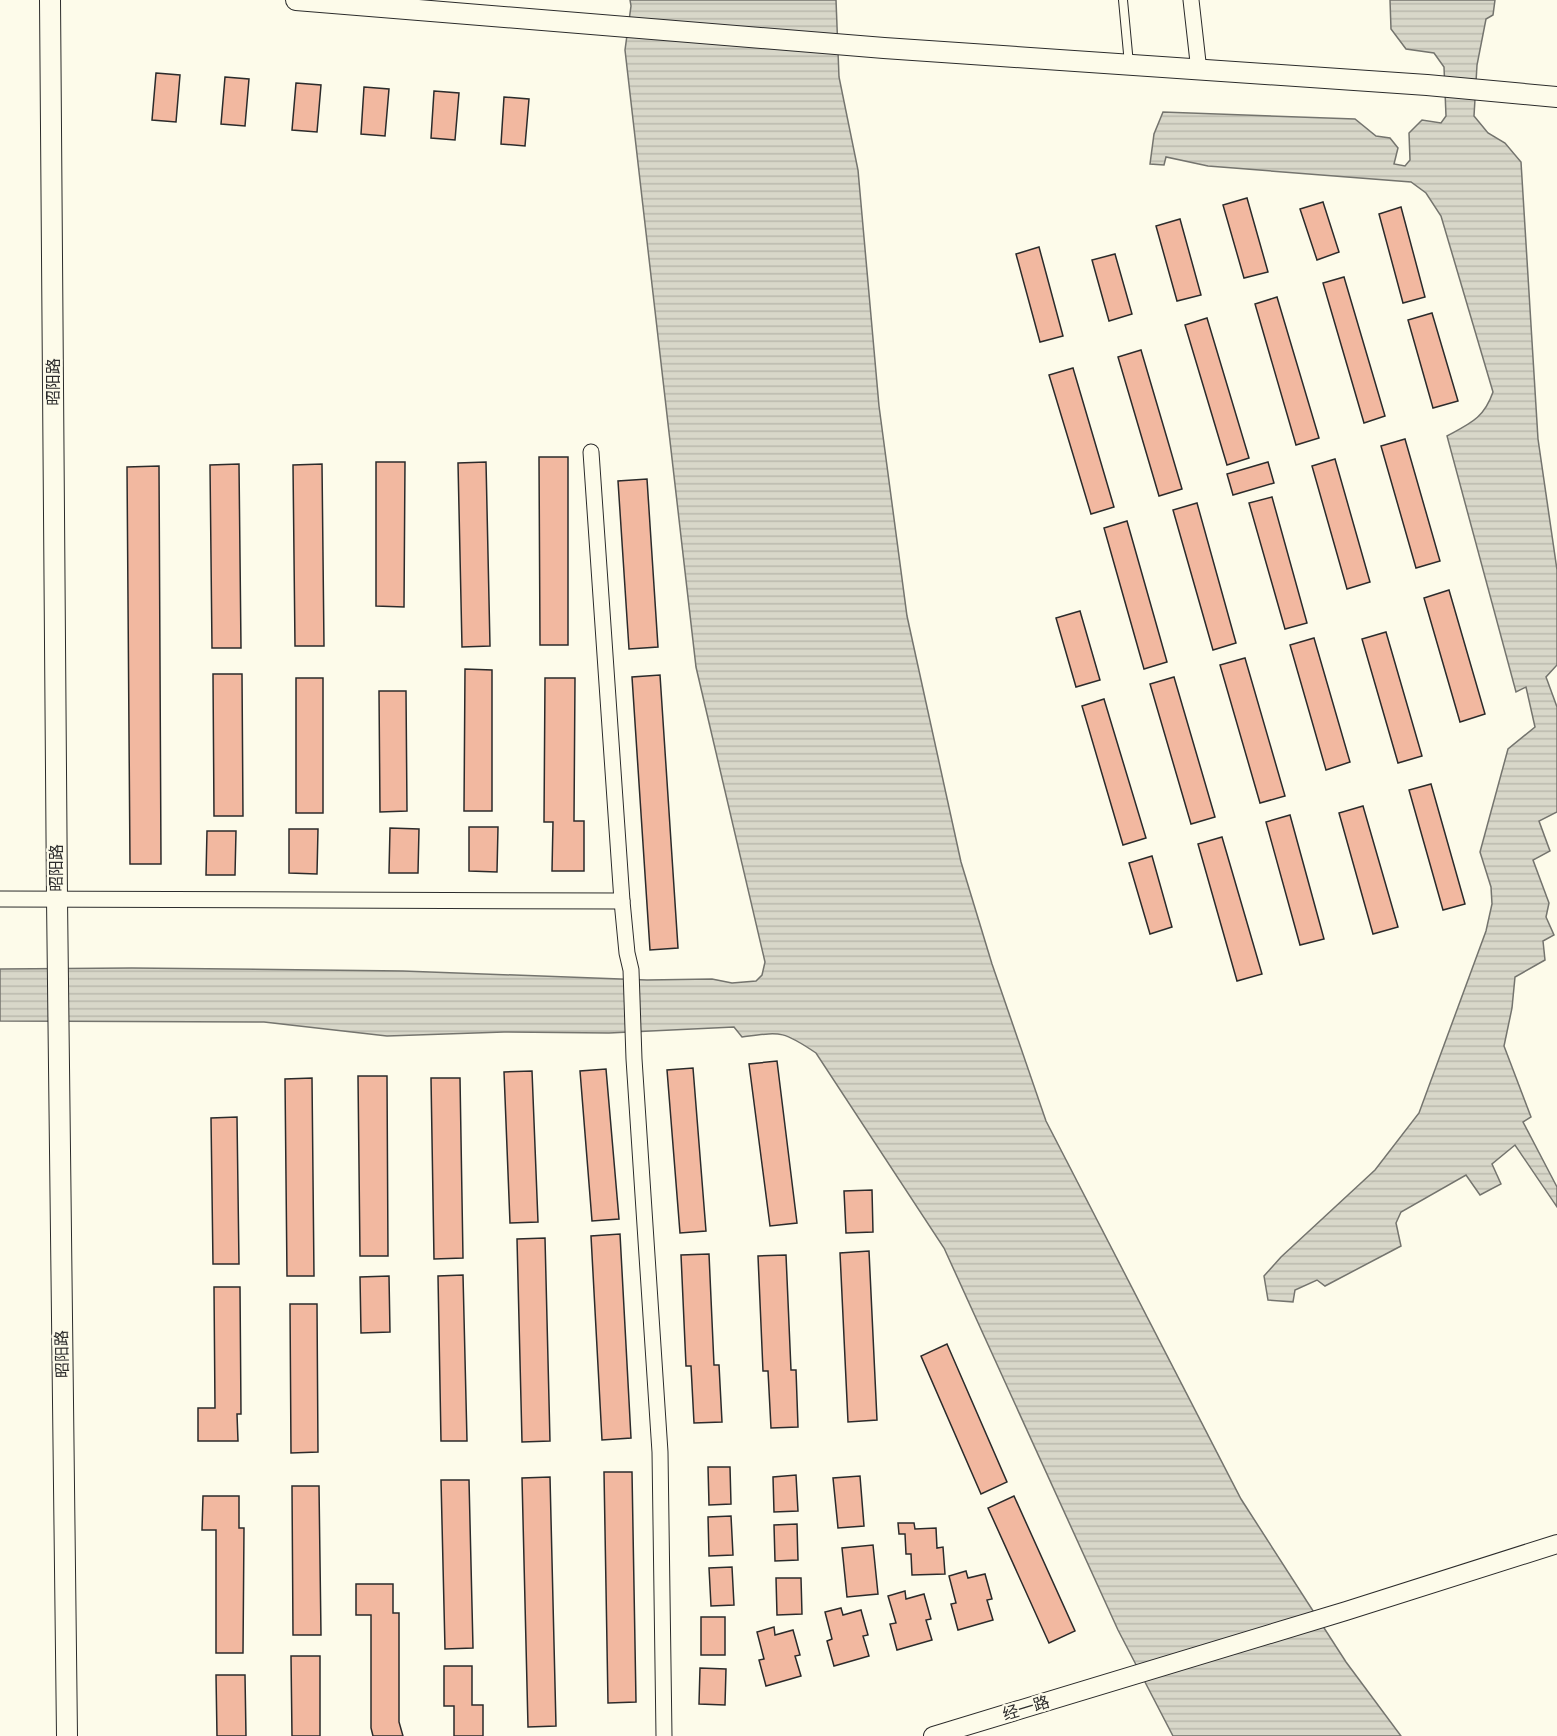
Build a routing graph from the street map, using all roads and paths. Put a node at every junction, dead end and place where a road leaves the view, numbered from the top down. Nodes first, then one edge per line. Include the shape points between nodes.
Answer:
1 (50, 0) edge
2 (296, 0) edge
3 (1123, 0) edge
4 (1191, 0) edge
5 (1129, 66) junction
6 (1199, 71) junction
7 (1557, 97) edge
8 (591, 452) dead end
9 (0, 899) edge
10 (57, 899) junction
11 (622, 901) junction
12 (1557, 1544) edge
13 (67, 1736) edge
14 (664, 1736) edge
15 (933, 1736) edge

1 - 10 main road, 昭阳路
2 - 5 main road
3 - 5 lane
4 - 6 street
5 - 6 main road
6 - 7 main road
8 - 11 street
9 - 10 street
10 - 11 street
10 - 13 main road, 昭阳路
11 - 14 street via 631,970 660,1452
12 - 15 street, 经一路

